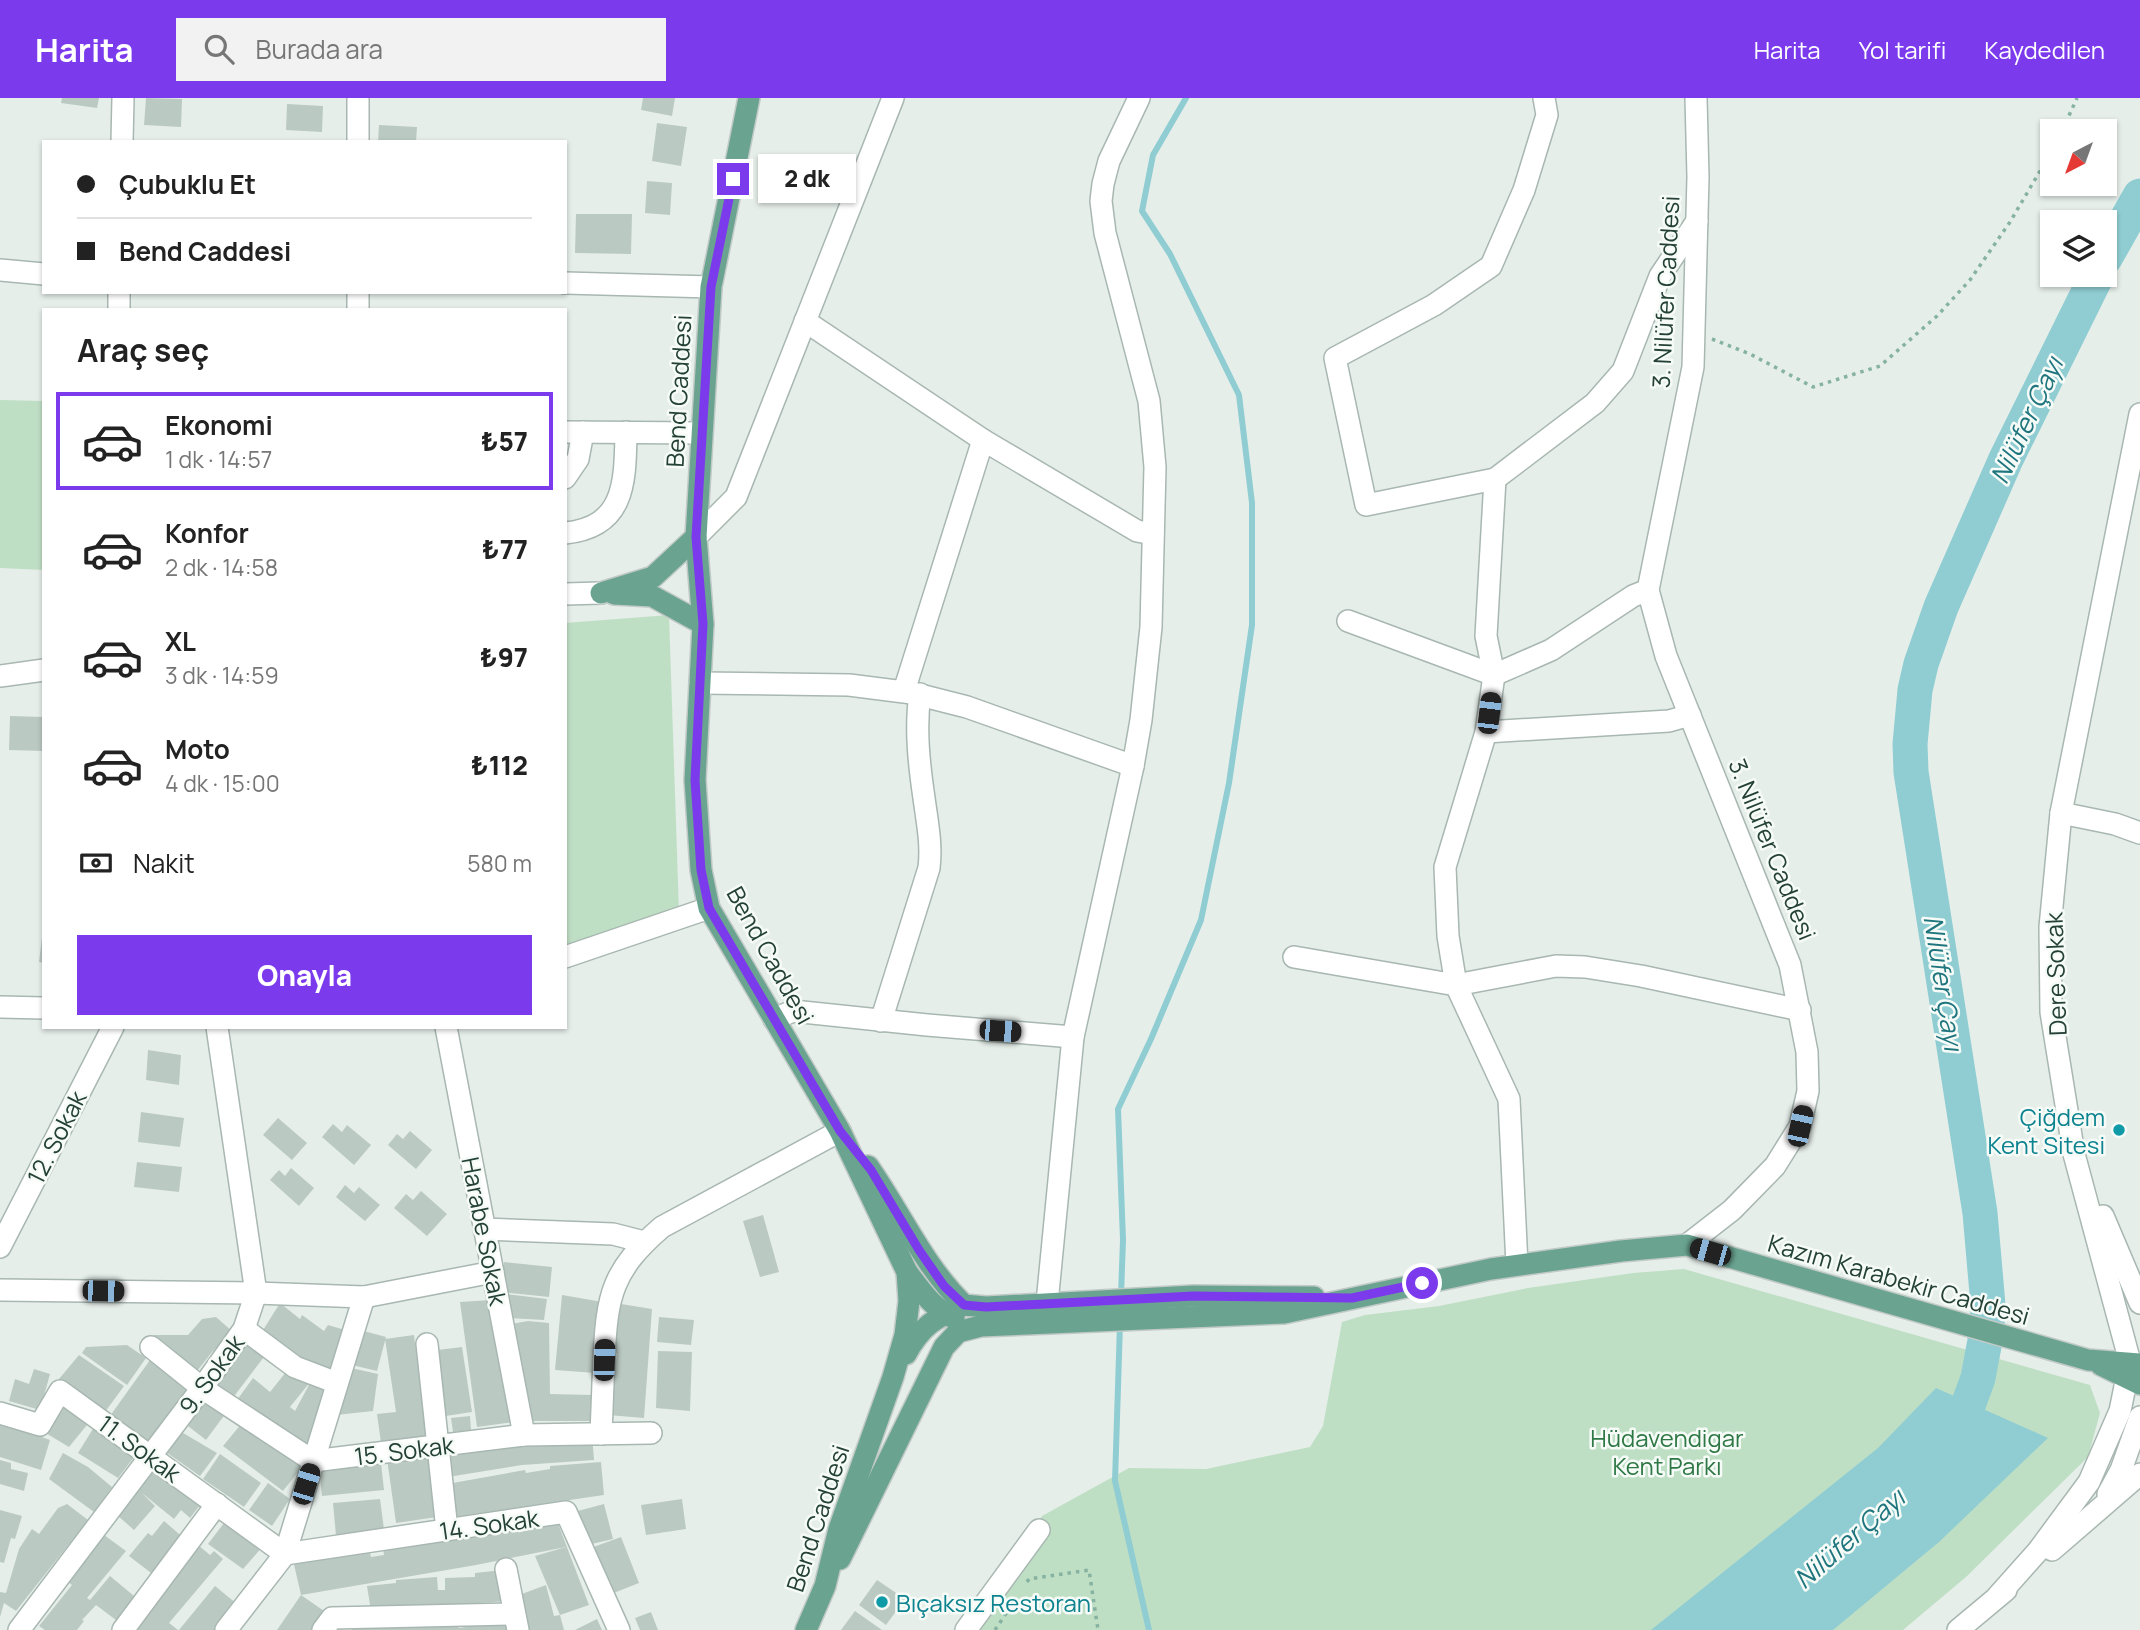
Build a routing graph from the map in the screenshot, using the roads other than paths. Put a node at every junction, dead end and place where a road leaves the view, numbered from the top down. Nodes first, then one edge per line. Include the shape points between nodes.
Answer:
1 (123, 98) edge
2 (358, 98) edge
3 (749, 98) edge
4 (893, 98) edge
5 (1544, 98) edge
6 (1696, 98) edge
7 (1138, 99) edge
8 (122, 140) edge
9 (358, 140) edge
10 (1697, 221) junction
11 (0, 270) edge
12 (42, 274) edge
13 (567, 283) edge
14 (711, 287) junction
15 (806, 321) junction
16 (2140, 414) edge
17 (574, 432) edge
18 (626, 432) junction
19 (702, 433) junction
20 (982, 440) junction
21 (567, 475) edge
22 (1495, 479) junction
23 (567, 533) edge
24 (1153, 534) junction
25 (696, 537) junction
26 (1648, 590) junction
27 (601, 593) junction
28 (567, 594) edge
29 (1348, 621) dead end
30 (703, 624) junction
31 (42, 670) edge
32 (1494, 674) junction
33 (0, 676) edge
34 (700, 682) junction
35 (912, 693) junction
36 (1690, 715) junction
37 (1486, 732) junction
38 (1133, 766) junction
39 (2061, 813) junction
40 (2140, 833) edge
41 (709, 908) junction
42 (567, 956) edge
43 (1294, 957) dead end
44 (1457, 985) junction
45 (0, 1007) edge
46 (42, 1008) edge
47 (1800, 1010) junction
48 (774, 1019) junction
49 (881, 1021) junction
50 (112, 1029) edge
51 (218, 1029) edge
52 (446, 1029) edge
53 (1073, 1037) junction
54 (840, 1131) junction
55 (2074, 1154) junction
56 (484, 1229) junction
57 (644, 1242) junction
58 (1687, 1245) junction
59 (0, 1247) edge
60 (1517, 1265) junction
61 (493, 1272) junction
62 (906, 1272) junction
63 (0, 1290) edge
64 (256, 1293) junction
65 (364, 1297) junction
66 (1352, 1298) junction
67 (1047, 1303) junction
68 (2140, 1303) edge
69 (1084, 1311) junction
70 (953, 1312) junction
71 (981, 1326) junction
72 (244, 1329) junction
73 (428, 1344) dead end
74 (151, 1347) dead end
75 (944, 1347) junction
76 (2134, 1372) edge
77 (893, 1377) junction
78 (337, 1383) junction
79 (202, 1388) junction
80 (0, 1413) edge
81 (2140, 1417) edge
82 (650, 1433) dead end
83 (601, 1434) junction
84 (524, 1435) junction
85 (437, 1446) junction
86 (151, 1456) junction
87 (313, 1461) junction
88 (2140, 1474) edge
89 (217, 1504) junction
90 (2100, 1507) junction
91 (447, 1530) junction
92 (1039, 1530) dead end
93 (285, 1554) junction
94 (506, 1569) dead end
95 (825, 1586) junction
96 (1997, 1597) junction
97 (516, 1622) edge
98 (19, 1630) edge
99 (123, 1630) edge
100 (226, 1630) edge
101 (323, 1630) edge
102 (619, 1630) edge
103 (806, 1630) edge
104 (966, 1630) edge
105 (1958, 1630) edge

1 - 8 street
2 - 9 street
3 - 14 main road, Bend Caddesi
4 - 15 street
5 - 22 street via 1547,115 1524,190 1490,267 1434,305 1335,358 1366,505
6 - 10 street, 3. Nilüfer Caddesi
7 - 24 street via 1110,161 1101,201 1105,233 1150,401 1155,467
10 - 22 street via 1660,276 1623,371 1595,403
10 - 26 street, 3. Nilüfer Caddesi via 1693,367
11 - 12 street
13 - 14 street
14 - 19 main road, Bend Caddesi
15 - 20 street
15 - 25 street via 736,497
16 - 39 street, Dere Sokak
17 - 18 street
17 - 21 street via 578,459
18 - 19 street
18 - 23 street via 624,483 615,505 586,531
19 - 25 main road, Bend Caddesi
20 - 24 street via 1137,531
20 - 35 street
22 - 32 street via 1486,636
24 - 38 street via 1151,627
25 - 27 main road via 653,577
25 - 30 main road, Bend Caddesi
26 - 32 street via 1551,650
26 - 36 street, 3. Nilüfer Caddesi via 1666,656
27 - 28 street
27 - 30 main road via 652,596
29 - 32 street
30 - 34 main road, Bend Caddesi
31 - 33 street
32 - 37 street
34 - 35 street via 849,685
34 - 41 main road, Bend Caddesi via 695,780 701,870
35 - 38 street via 967,707
35 - 49 street via 932,851
36 - 37 street
36 - 47 street, 3. Nilüfer Caddesi via 1790,965
37 - 44 street via 1445,867 1448,936
38 - 53 street
39 - 40 street
39 - 55 street, Dere Sokak via 2050,927 2051,1012
41 - 42 street
41 - 48 main road, Bend Caddesi
43 - 44 street
44 - 47 street via 1556,966 1585,967
44 - 60 street via 1509,1100
45 - 46 street
47 - 58 street, 3. Nilüfer Caddesi via 1808,1091 1800,1126 1775,1166 1732,1210
48 - 49 street via 793,1010
48 - 54 main road, Bend Caddesi
49 - 53 street
50 - 59 street, 12. Sokak
51 - 64 street, 9. Sokak
52 - 56 street, Harabe Sokak
53 - 67 street
54 - 57 street via 679,1216
54 - 62 main road, Bend Caddesi
54 - 70 main road via 871,1170 944,1286
55 - 68 street
55 - 76 street, Dere Sokak
56 - 57 street via 612,1234
56 - 61 street, Harabe Sokak
57 - 83 street via 619,1276 607,1312
58 - 60 main road
58 - 76 main road, Kazım Karabekir Caddesi
60 - 66 main road
61 - 65 street
61 - 84 street, Harabe Sokak
62 - 70 main road via 926,1297
62 - 77 main road, Bend Caddesi via 909,1301
63 - 64 street
64 - 65 street
64 - 72 street, 9. Sokak
65 - 78 street
66 - 69 main road via 1193,1296
66 - 69 main road via 1284,1313 1198,1318
67 - 69 main road
67 - 70 main road
69 - 71 main road
70 - 71 main road
70 - 75 main road
70 - 77 main road via 927,1324
71 - 75 main road via 958,1332
72 - 78 street via 295,1367
72 - 79 street, 9. Sokak
73 - 85 street
74 - 79 street
75 - 95 main road
76 - 96 street, Dere Sokak via 2089,1482
77 - 95 main road, Bend Caddesi via 839,1529
78 - 87 street
79 - 86 street, 9. Sokak
79 - 87 street
80 - 86 street, 11. Sokak via 40,1425 60,1391
81 - 90 street, Dere Sokak via 2121,1470
82 - 83 street, 15. Sokak
83 - 84 street, 15. Sokak
84 - 85 street, 15. Sokak
85 - 87 street, 15. Sokak
85 - 91 street
86 - 89 street, 11. Sokak
86 - 98 street, 9. Sokak
87 - 93 street
88 - 90 street, Dere Sokak
89 - 93 street, 11. Sokak
89 - 99 street
90 - 96 street, Dere Sokak
91 - 93 street, 14. Sokak
91 - 102 street, 14. Sokak via 566,1512
92 - 104 street
93 - 100 street
94 - 97 street
95 - 103 main road, Bend Caddesi
96 - 105 street, Dere Sokak
97 - 101 street via 332,1618

